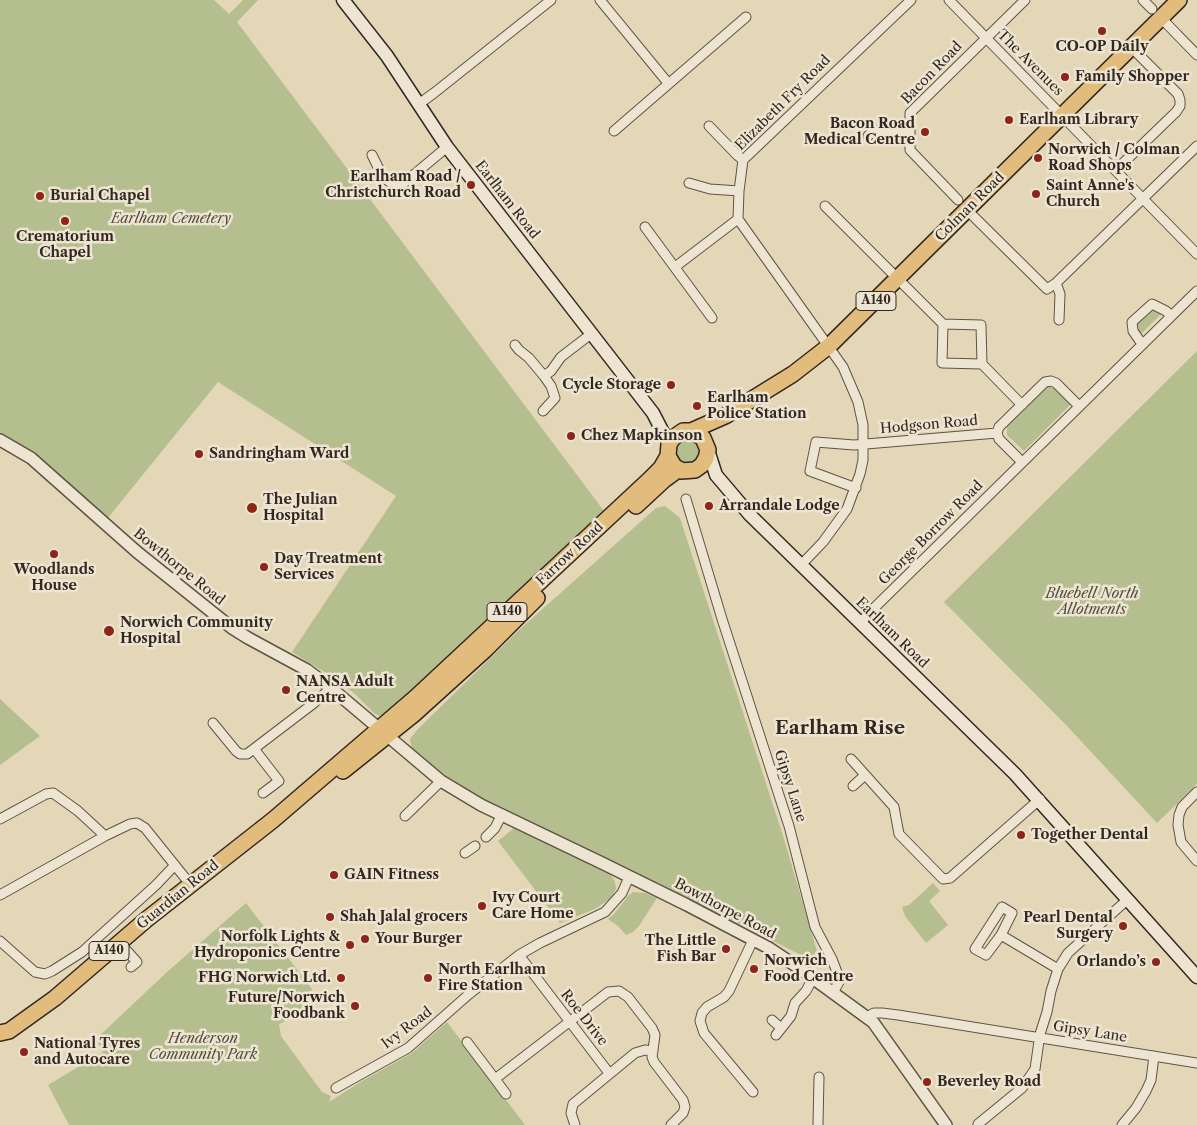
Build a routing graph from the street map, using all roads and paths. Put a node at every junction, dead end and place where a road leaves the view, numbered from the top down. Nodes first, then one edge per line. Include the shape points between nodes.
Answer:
1 (343, 0) edge
2 (550, 0) edge
3 (600, 0) edge
4 (910, 0) edge
5 (949, 0) edge
6 (1025, 0) edge
7 (1143, 0) edge
8 (1179, 0) edge
9 (1157, 14) junction
10 (746, 17) dead end
11 (986, 38) junction
12 (1132, 48) junction
13 (1197, 56) edge
14 (668, 83) junction
15 (419, 104) junction
16 (1063, 116) junction
17 (867, 123) dead end
18 (709, 126) dead end
19 (614, 131) dead end
20 (909, 131) junction
21 (1197, 146) edge
22 (448, 147) junction
23 (372, 155) dead end
24 (743, 160) junction
25 (1116, 170) junction
26 (689, 183) dead end
27 (739, 191) junction
28 (1143, 198) junction
29 (962, 205) junction
30 (825, 206) dead end
31 (738, 218) junction
32 (645, 227) dead end
33 (1197, 254) edge
34 (675, 267) junction
35 (897, 279) junction
36 (1056, 283) junction
37 (1197, 291) edge
38 (1171, 316) junction
39 (712, 318) dead end
40 (1060, 320) dead end
41 (942, 324) junction
42 (591, 334) junction
43 (1142, 344) junction
44 (515, 346) dead end
45 (829, 346) junction
46 (982, 364) junction
47 (544, 376) junction
48 (750, 401) junction
49 (1022, 405) junction
50 (1079, 406) junction
51 (543, 411) dead end
52 (653, 413) junction
53 (687, 431) junction
54 (998, 433) junction
55 (0, 440) edge
56 (863, 444) junction
57 (707, 447) junction
58 (668, 450) junction
59 (1022, 462) junction
60 (679, 470) junction
61 (695, 470) junction
62 (725, 487) junction
63 (856, 488) junction
64 (686, 499) dead end
65 (801, 565) junction
66 (861, 624) junction
67 (331, 688) junction
68 (213, 723) dead end
69 (384, 732) junction
70 (255, 750) junction
71 (851, 759) dead end
72 (865, 775) junction
73 (442, 781) junction
74 (853, 786) dead end
75 (1197, 792) edge
76 (263, 793) dead end
77 (1040, 799) junction
78 (502, 814) junction
79 (404, 816) dead end
80 (0, 819) edge
81 (105, 836) junction
82 (486, 837) dead end
83 (475, 846) dead end
84 (465, 853) dead end
85 (1197, 861) edge
86 (175, 865) junction
87 (629, 877) junction
88 (190, 884) junction
89 (0, 895) edge
90 (1128, 900) junction
91 (1002, 935) junction
92 (753, 940) junction
93 (0, 941) edge
94 (119, 942) junction
95 (519, 955) junction
96 (137, 962) dead end
97 (1058, 969) junction
98 (813, 978) junction
99 (1197, 978) edge
100 (833, 993) junction
101 (889, 1014) junction
102 (867, 1017) junction
103 (772, 1020) dead end
104 (570, 1021) junction
105 (877, 1026) junction
106 (3, 1035) edge
107 (1039, 1038) junction
108 (467, 1042) dead end
109 (653, 1051) junction
110 (1154, 1056) junction
111 (1197, 1063) edge
112 (609, 1073) junction
113 (819, 1077) dead end
114 (495, 1079) junction
115 (336, 1088) dead end
116 (753, 1092) dead end
117 (506, 1094) dead end
118 (978, 1124) dead end
119 (575, 1125) edge
120 (671, 1125) edge
121 (818, 1125) edge
122 (946, 1125) edge
123 (1122, 1125) edge

1 - 15 main road, Earlham Road
2 - 15 street
3 - 14 street
4 - 24 street, Elizabeth Fry Road
5 - 11 street, The Avenues
6 - 11 street, Bacon Road
7 - 9 street
8 - 9 highway, Colman Road / A140
9 - 12 highway, Colman Road / A140
9 - 13 street
10 - 14 street
11 - 16 street, The Avenues
11 - 20 street, Bacon Road via 910,113
12 - 16 highway, Colman Road / A140
12 - 25 street via 1178,94 1180,106
14 - 19 street
15 - 22 main road, Earlham Road
16 - 25 street, The Avenues
16 - 29 highway, Colman Road / A140
17 - 20 street via 870,134
18 - 24 street
20 - 29 street, Bacon Road via 910,150
21 - 28 street
22 - 23 street via 398,188 383,177
22 - 42 main road, Earlham Road
24 - 27 street, Elizabeth Fry Road
25 - 28 street, The Avenues
26 - 27 street via 710,189
27 - 31 street, Elizabeth Fry Road
28 - 33 street, The Avenues
28 - 36 street
29 - 35 highway, Colman Road / A140
29 - 36 street, Bacon Road via 1043,286 1047,289
30 - 35 street
31 - 34 street
31 - 45 street
32 - 34 street
34 - 39 street
35 - 41 street
35 - 45 highway, Colman Road / A140
36 - 40 street via 1060,294
37 - 38 street, George Borrow Road
38 - 43 street, George Borrow Road
38 - 43 street via 1152,304 1132,322 1133,331
41 - 46 street via 981,325
41 - 46 street via 942,363
42 - 47 street via 561,357
42 - 52 main road, Earlham Road
43 - 50 street, George Borrow Road
44 - 47 street
45 - 48 highway, Colman Road / A140
45 - 56 street via 847,375 858,402
46 - 49 street
47 - 51 street via 555,398
48 - 53 highway, Colman Road / A140 via 725,416
48 - 57 highway, Colman Road / A140 via 714,433
49 - 50 street via 1045,382 1051,381
49 - 54 street via 999,427
50 - 59 street, George Borrow Road
52 - 53 main road, Earlham Road via 672,429
52 - 58 main road, Earlham Road
53 - 57 highway via 697,434
53 - 58 highway, Colman Road / A140 via 677,435
54 - 56 street, Hodgson Road
54 - 59 street via 999,439
55 - 67 street, Bowthorpe Road via 31,458 122,540 232,628 307,670
56 - 63 street via 863,460
56 - 63 street, Hodgson Road via 816,442 810,471
57 - 61 highway, Colman Road / A140 via 706,458
57 - 62 main road, Earlham Road via 716,475
58 - 60 highway via 670,462
58 - 69 highway, Farrow Road / A140 via 661,468 649,480 422,692
59 - 66 street, George Borrow Road
60 - 61 highway
60 - 69 highway, Farrow Road / A140 via 650,492 414,715
61 - 62 main road, Earlham Road via 704,471
62 - 65 main road, Earlham Road
63 - 65 street via 836,526
64 - 100 street, Gipsy Lane via 789,826 815,927 840,980
65 - 66 main road, Earlham Road
66 - 77 main road, Earlham Road
67 - 69 street, Bowthorpe Road
67 - 70 street
68 - 70 street via 240,754
69 - 73 street, Bowthorpe Road
69 - 88 highway, Guardian Road / A140
70 - 76 street via 279,781
71 - 72 street
72 - 74 street
72 - 77 street via 894,807 899,834 943,879 950,878
73 - 78 street, Bowthorpe Road via 480,805
73 - 79 street
75 - 85 street via 1182,807 1178,825 1181,842
77 - 90 main road, Earlham Road
78 - 82 street
78 - 87 street, Bowthorpe Road
80 - 81 street via 53,793
81 - 86 street via 137,823
81 - 89 street
83 - 84 street
86 - 88 street
86 - 93 street, Guardian Road via 82,952 52,971 35,972
87 - 92 street, Bowthorpe Road
87 - 95 street, Ivy Road via 622,893 605,912
88 - 94 highway, Guardian Road / A140
90 - 97 street via 1068,953
90 - 99 main road, Earlham Road
91 - 91 street via 986,955 975,949 1002,907 1012,913
91 - 97 street
92 - 98 street, Bowthorpe Road
92 - 116 street via 729,991 707,1007 700,1021 704,1033 743,1072
94 - 96 street
94 - 106 highway, Guardian Road / A140 via 47,1004
95 - 104 street, Roe Drive
95 - 115 street, Ivy Road via 408,1048
97 - 107 street
98 - 100 street, Bowthorpe Road
98 - 103 street via 794,1003 791,1016 778,1031
100 - 102 street, Bowthorpe Road
101 - 102 street, Gipsy Lane
101 - 105 street
101 - 107 street, Gipsy Lane
102 - 105 street, Bowthorpe Road
104 - 109 street via 608,992 619,991 628,997 652,1028
104 - 112 street, Roe Drive
104 - 114 street
105 - 122 street, Bowthorpe Road
107 - 110 street, Gipsy Lane
107 - 118 street via 1035,1069 1022,1088
108 - 114 street
109 - 112 street via 635,1053
109 - 120 street via 654,1062 685,1107
110 - 111 street, Gipsy Lane
110 - 123 street via 1146,1091
112 - 119 street via 573,1104 571,1113
113 - 121 street
114 - 117 street

